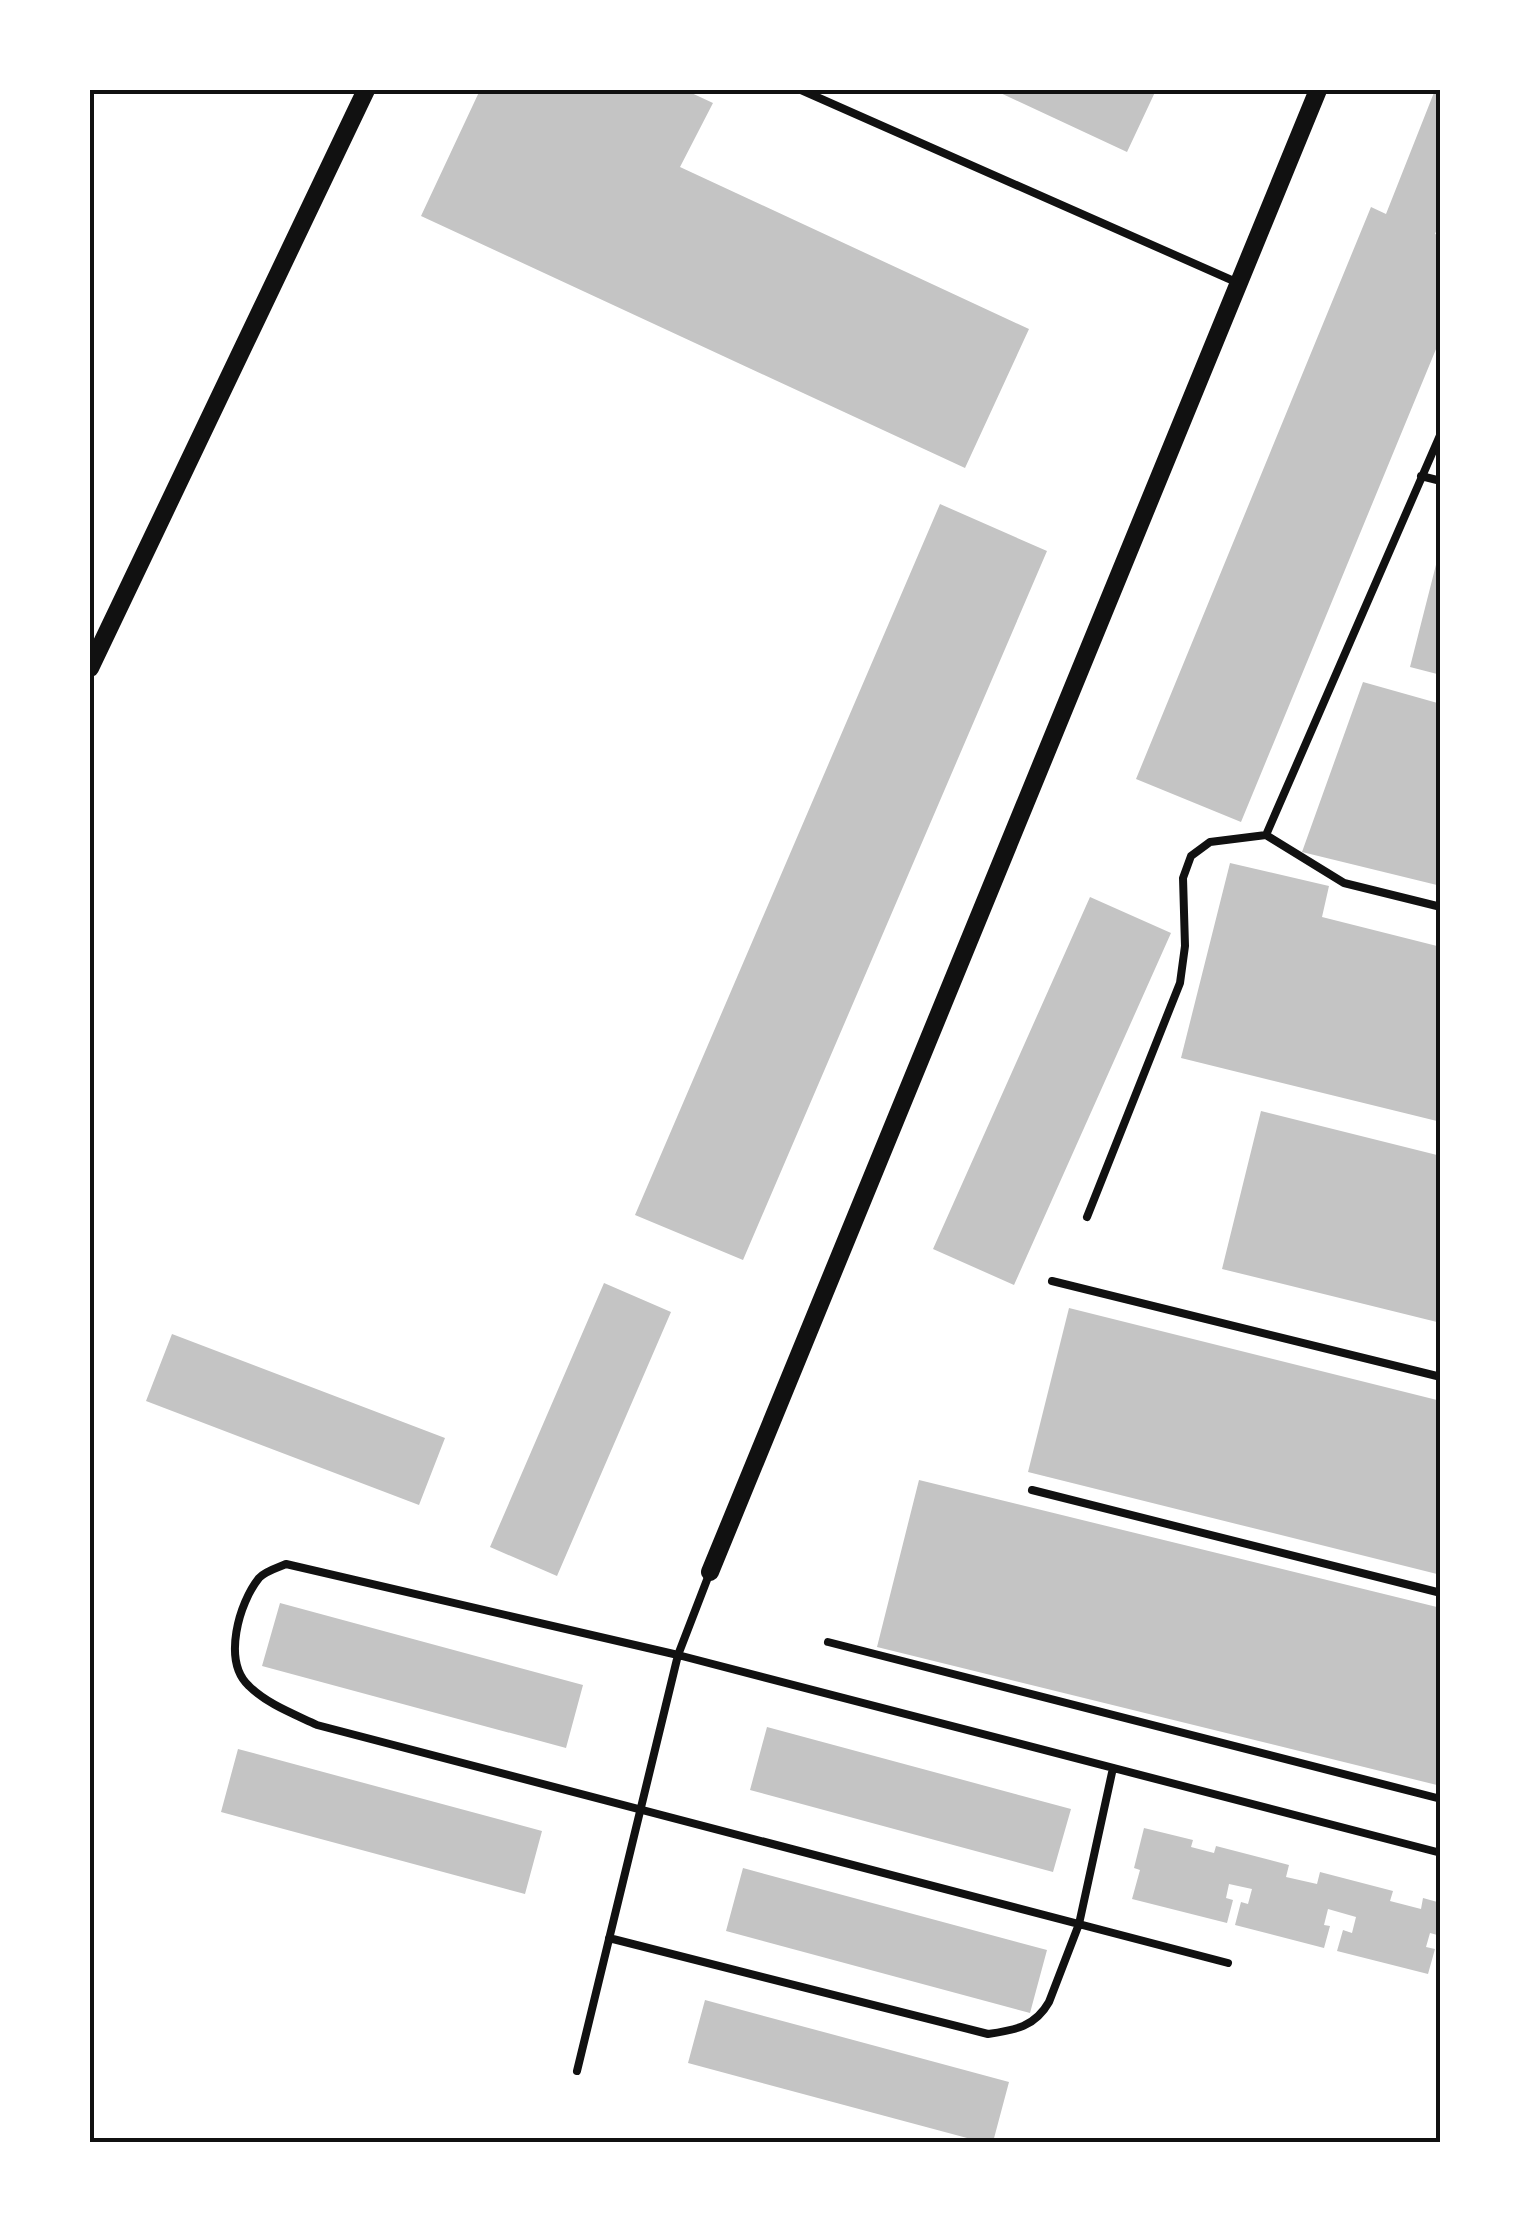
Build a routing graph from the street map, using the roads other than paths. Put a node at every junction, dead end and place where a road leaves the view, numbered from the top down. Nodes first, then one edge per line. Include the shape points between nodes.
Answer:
1 (366, 90) edge
2 (801, 90) edge
3 (1318, 90) edge
4 (1239, 284) junction
5 (1441, 432) edge
6 (1421, 476) junction
7 (1441, 480) edge
8 (90, 668) edge
9 (1266, 835) junction
10 (1441, 907) edge
11 (1087, 1217) dead end
12 (1052, 1281) dead end
13 (1441, 1377) edge
14 (1032, 1490) dead end
15 (710, 1572) joint
16 (1441, 1593) edge
17 (828, 1642) dead end
18 (678, 1655) junction
19 (1113, 1768) junction
20 (1441, 1799) edge
21 (641, 1809) junction
22 (1441, 1853) edge
23 (1079, 1924) junction
24 (609, 1938) junction
25 (1228, 1963) dead end
26 (577, 2070) dead end

1 - 8 street
2 - 4 lane
3 - 4 street
4 - 15 street
5 - 6 lane
6 - 7 lane
6 - 9 lane
9 - 10 lane via 1344,884
9 - 11 lane via 1210,842 1192,856 1183,878 1180,983
12 - 13 lane
14 - 16 lane
15 - 18 lane
17 - 20 lane
18 - 19 lane
18 - 21 lane
18 - 21 lane via 286,1564 262,1574 240,1608 234,1649 244,1683 266,1700 316,1725
19 - 22 lane
19 - 23 lane
21 - 23 lane
21 - 24 lane
23 - 24 lane via 1043,2013 1022,2030 988,2034
23 - 25 lane
24 - 26 lane

